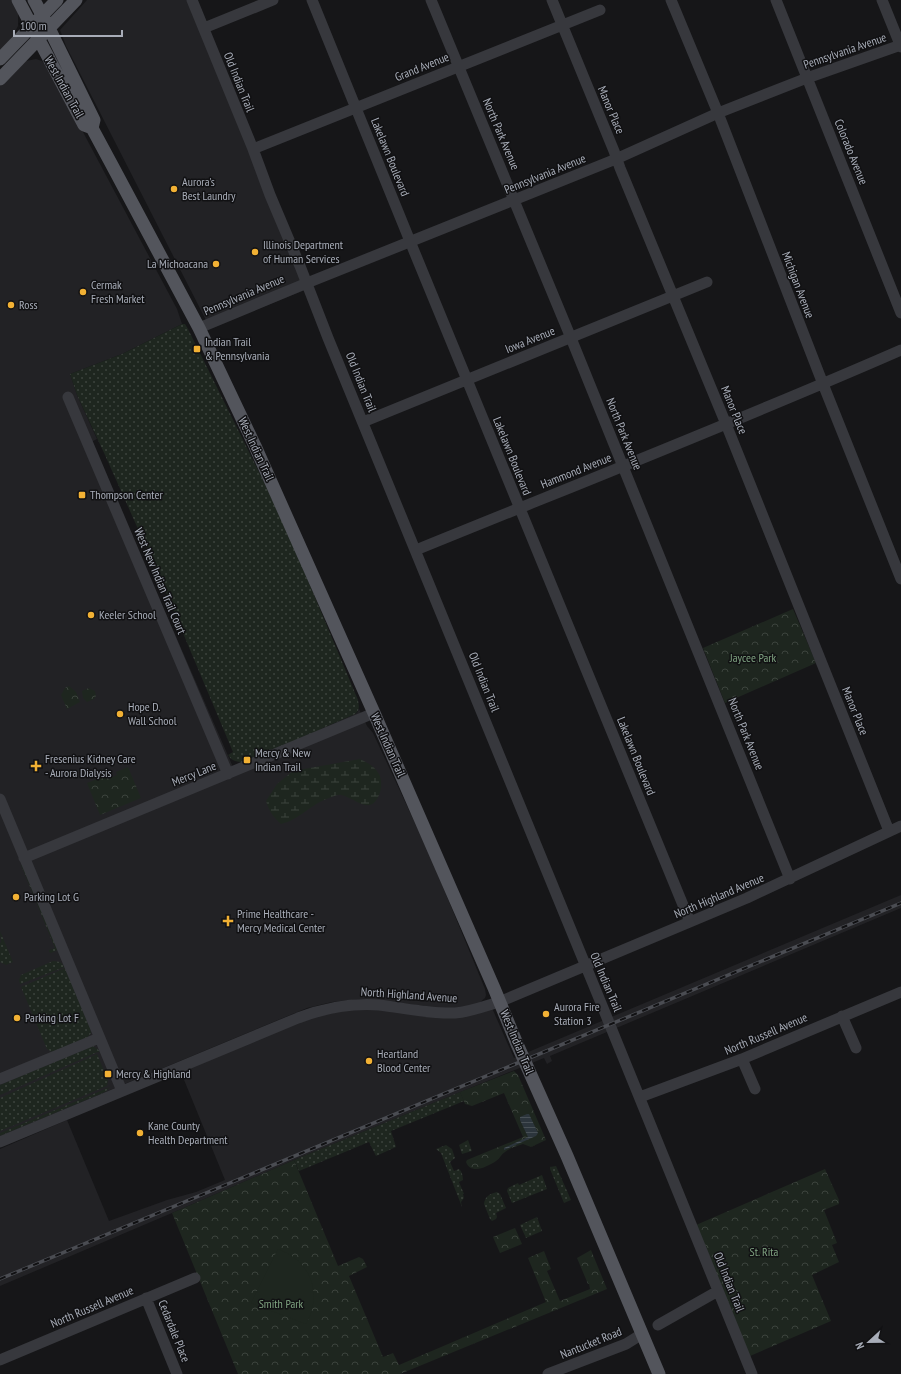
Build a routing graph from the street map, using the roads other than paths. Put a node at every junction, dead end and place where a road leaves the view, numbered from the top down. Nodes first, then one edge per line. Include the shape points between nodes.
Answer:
1 (18, 0) edge
2 (34, 0) edge
3 (56, 0) edge
4 (76, 0) edge
5 (192, 0) edge
6 (273, 0) edge
7 (312, 0) edge
8 (431, 0) edge
9 (552, 0) edge
10 (671, 0) edge
11 (776, 0) edge
12 (882, 0) edge
13 (600, 10) dead end
14 (42, 15) junction
15 (562, 25) junction
16 (31, 26) junction
17 (49, 28) junction
18 (204, 28) junction
19 (38, 39) junction
20 (901, 46) edge
21 (0, 59) edge
22 (458, 67) junction
23 (807, 78) junction
24 (0, 79) edge
25 (356, 107) junction
26 (718, 113) junction
27 (92, 128) junction
28 (253, 149) junction
29 (616, 159) junction
30 (514, 200) junction
31 (410, 242) junction
32 (707, 282) dead end
33 (307, 283) junction
34 (672, 296) junction
35 (901, 313) edge
36 (199, 328) junction
37 (570, 338) junction
38 (901, 350) edge
39 (467, 380) junction
40 (823, 384) junction
41 (68, 397) dead end
42 (363, 422) junction
43 (726, 424) junction
44 (623, 466) junction
45 (520, 508) junction
46 (416, 550) junction
47 (901, 579) edge
48 (374, 713) junction
49 (228, 774) junction
50 (0, 800) edge
51 (901, 826) edge
52 (889, 831) junction
53 (24, 858) junction
54 (790, 879) junction
55 (690, 922) junction
56 (585, 965) junction
57 (901, 992) edge
58 (499, 1002) junction
59 (842, 1016) junction
60 (99, 1038) junction
61 (856, 1048) dead end
62 (742, 1059) junction
63 (0, 1079) edge
64 (755, 1089) dead end
65 (122, 1091) junction
66 (640, 1097) junction
67 (0, 1142) edge
68 (195, 1278) dead end
69 (718, 1291) junction
70 (146, 1298) junction
71 (658, 1325) dead end
72 (642, 1334) junction
73 (0, 1360) edge
74 (177, 1374) edge
75 (548, 1374) edge
76 (659, 1374) edge
77 (752, 1374) edge

1 - 16 main road, West Indian Trail
2 - 14 main road, West Indian Trail
3 - 14 main road
4 - 17 main road
5 - 18 street, Old Indian Trail
6 - 18 street
7 - 25 street, Lakelawn Boulevard
8 - 22 street, North Park Avenue
9 - 15 street, Manor Place
10 - 26 street, Michigan Avenue
11 - 23 street, Colorado Avenue
12 - 20 street
13 - 15 street, Grand Avenue
14 - 16 main road
14 - 17 main road, West Indian Trail
15 - 22 street, Grand Avenue
15 - 29 street, Manor Place
16 - 19 main road, West Indian Trail
16 - 21 main road
17 - 19 main road
17 - 27 main road, West Indian Trail via 94,120
18 - 28 street, Old Indian Trail
19 - 24 main road
19 - 27 main road, West Indian Trail via 84,125
20 - 23 street, Pennsylvania Avenue
22 - 25 street, Grand Avenue
22 - 30 street, North Park Avenue
23 - 26 street, Pennsylvania Avenue
23 - 35 street, Colorado Avenue
25 - 28 street, Grand Avenue
25 - 31 street, Lakelawn Boulevard
26 - 29 street, Pennsylvania Avenue
26 - 40 street, Michigan Avenue
27 - 36 main road, West Indian Trail
28 - 33 street, Old Indian Trail
29 - 30 street, Pennsylvania Avenue
29 - 34 street, Manor Place
30 - 31 street, Pennsylvania Avenue
30 - 37 street, North Park Avenue
31 - 33 street, Pennsylvania Avenue
31 - 39 street, Lakelawn Boulevard
32 - 34 street, Iowa Avenue
33 - 36 street, Pennsylvania Avenue
33 - 42 street, Old Indian Trail
34 - 37 street, Iowa Avenue
34 - 43 street, Manor Place
36 - 48 main road, West Indian Trail
37 - 39 street, Iowa Avenue
37 - 44 street, North Park Avenue
38 - 40 street, Hammond Avenue
39 - 42 street, Iowa Avenue
39 - 45 street, Lakelawn Boulevard
40 - 43 street, Hammond Avenue
40 - 47 street, Michigan Avenue
41 - 49 street, West New Indian Trail Court
42 - 46 street, Old Indian Trail
43 - 44 street, Hammond Avenue
43 - 52 street, Manor Place
44 - 45 street, Hammond Avenue
44 - 54 street, North Park Avenue
45 - 46 street, Hammond Avenue
45 - 55 street, Lakelawn Boulevard
46 - 56 street, Old Indian Trail
48 - 49 street, Mercy Lane
48 - 58 main road, West Indian Trail
49 - 53 street, Mercy Lane
50 - 53 street
51 - 52 street, North Highland Avenue
52 - 54 street, North Highland Avenue
53 - 60 street
54 - 55 street, North Highland Avenue
55 - 56 street, North Highland Avenue
56 - 58 street, North Highland Avenue
56 - 66 street, Old Indian Trail
57 - 59 street, North Russell Avenue
58 - 65 street, North Highland Avenue via 456,1013 357,1004 318,1011
58 - 72 main road, West Indian Trail via 568,1156
59 - 61 street
59 - 62 street, North Russell Avenue
60 - 63 street
60 - 65 street
62 - 64 street
62 - 66 street, North Russell Avenue
65 - 67 street, North Highland Avenue
66 - 69 street, Old Indian Trail
68 - 70 street, North Russell Avenue
69 - 71 street
69 - 77 street, Old Indian Trail
70 - 73 street, North Russell Avenue
70 - 74 street, Cedardale Place
72 - 75 street, Nantucket Road via 626,1344
72 - 76 main road, West Indian Trail

